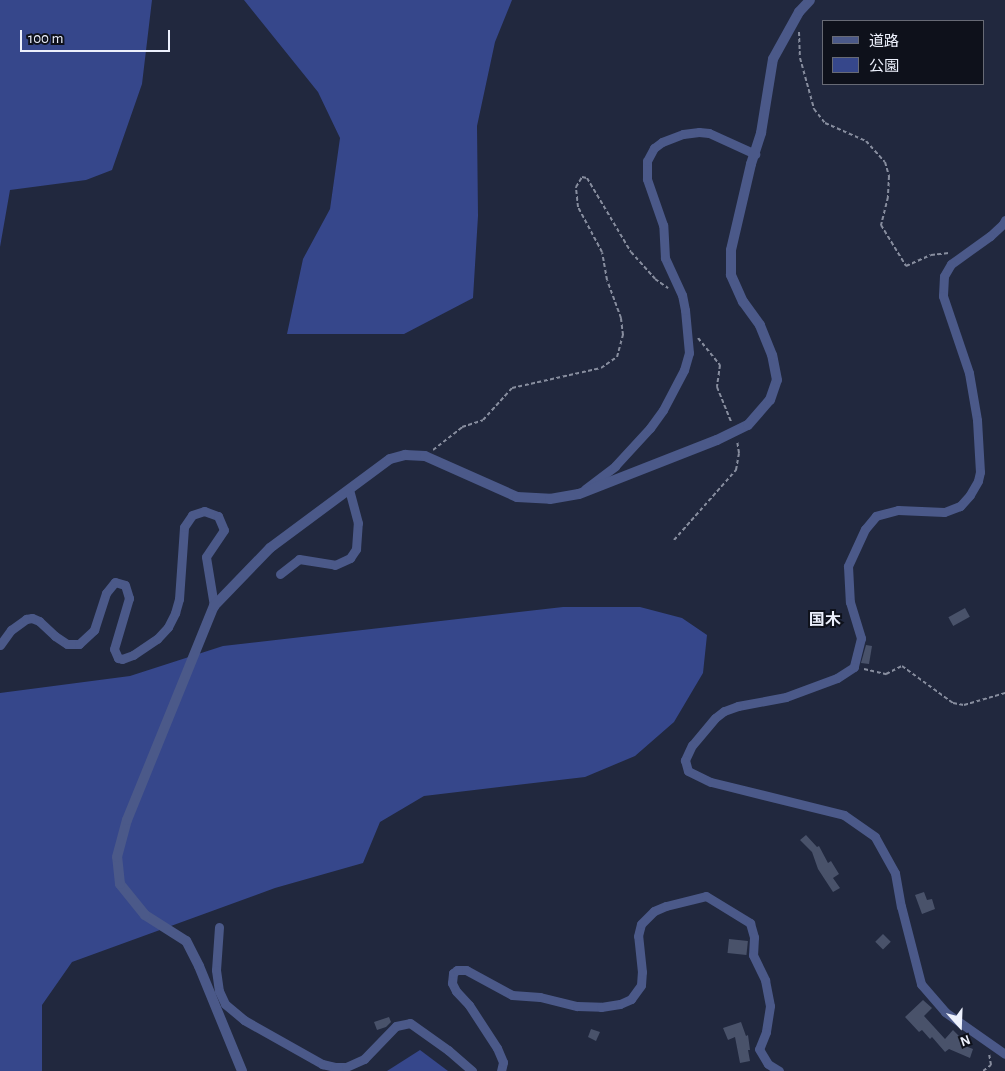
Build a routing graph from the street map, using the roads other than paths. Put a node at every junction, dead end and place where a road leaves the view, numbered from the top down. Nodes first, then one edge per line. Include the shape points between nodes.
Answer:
1 (810, 0) edge
2 (755, 154) junction
3 (1005, 220) edge
4 (349, 489) junction
5 (579, 494) junction
6 (280, 574) dead end
7 (214, 606) junction
8 (0, 645) edge
9 (219, 927) dead end
10 (1005, 1054) edge
11 (242, 1071) edge
12 (472, 1071) edge
13 (501, 1071) edge
14 (779, 1071) edge

1 - 2 street via 798,12 773,59
2 - 5 street via 731,250 731,275 743,302 760,325 772,355 777,380 770,400 748,425
2 - 5 street via 709,133 699,132 662,142 654,148 647,161 647,179 663,225 665,258 682,295 689,353 684,370 663,410 615,466
3 - 10 street via 990,236 960,256 944,276 943,296 969,373 977,420 978,481 960,506 944,512 885,512 876,516 865,529 851,557 847,578 850,602 861,638 854,667 837,678 786,697 724,711 692,745 685,760 688,771 710,782 844,815 875,837 895,873 921,984 945,1012
4 - 5 street via 390,459 405,455 426,456 517,496 550,500
4 - 6 street via 358,523 356,549 350,558 335,565 299,559
4 - 7 street via 270,548
7 - 8 street via 206,557 224,530 218,516 204,511 192,515 184,527 176,613 157,639 133,655 118,658 114,649 130,598 124,585 115,582 106,593 94,630 79,644 67,644 32,618 10,630
7 - 11 street via 126,820 117,856 120,884 145,914 186,941 200,966
9 - 12 street via 216,970 225,1004 252,1024 322,1064 346,1067 364,1060 396,1026 410,1023
13 - 14 street via 502,1062 497,1048 456,991 452,983 453,973 466,970 512,995 540,997 577,1006 620,1004 631,999 641,985 638,936 641,924 654,911 706,896 750,923 754,955 765,980 770,1006 766,1032 759,1049 768,1064

